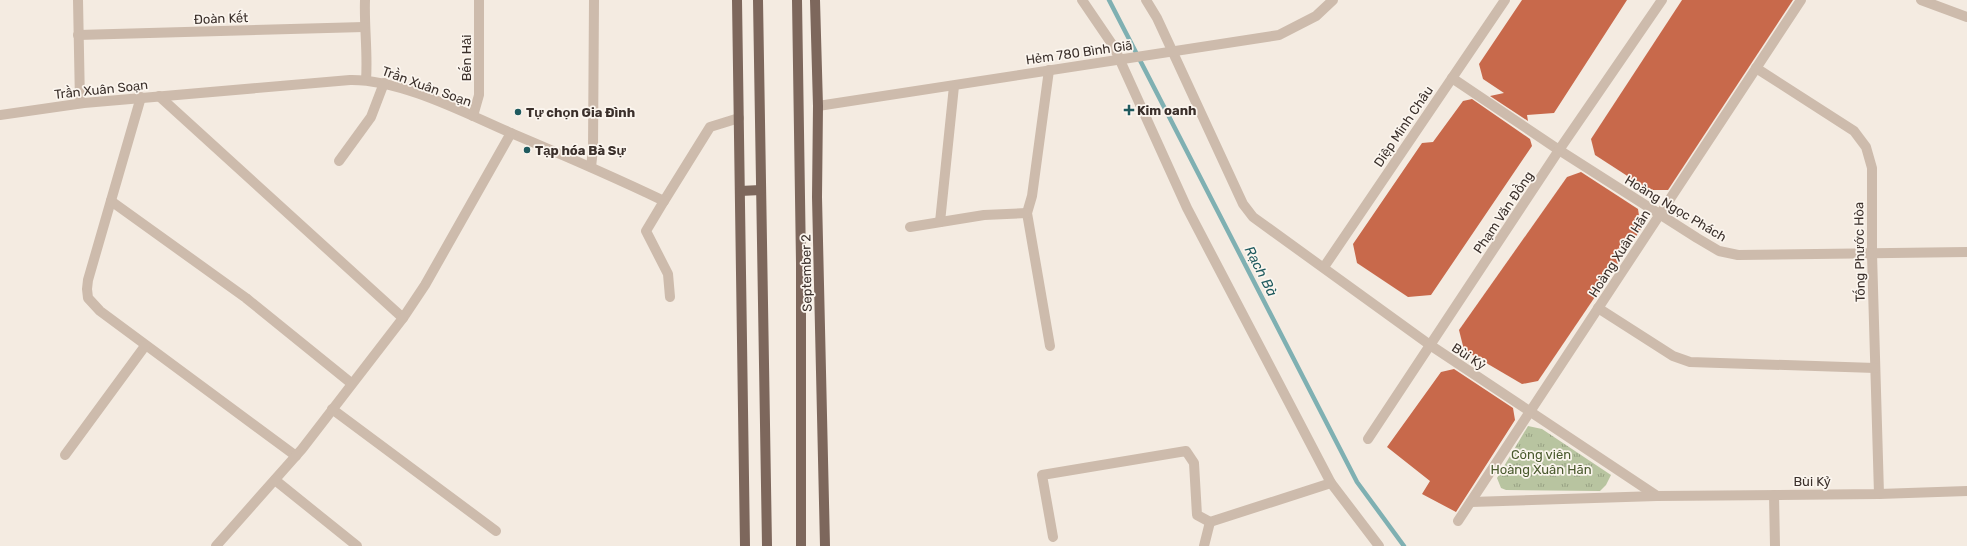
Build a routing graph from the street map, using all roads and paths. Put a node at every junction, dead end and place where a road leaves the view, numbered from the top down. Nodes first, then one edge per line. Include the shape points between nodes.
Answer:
1 (78, 0) edge
2 (365, 0) edge
3 (479, 0) edge
4 (594, 0) edge
5 (737, 0) edge
6 (758, 0) edge
7 (797, 0) edge
8 (815, 0) edge
9 (1082, 0) edge
10 (1146, 0) edge
11 (1333, 0) edge
12 (1505, 0) edge
13 (1662, 0) edge
14 (1801, 0) edge
15 (1921, 0) edge
16 (1967, 17) edge
17 (364, 27) junction
18 (78, 35) junction
19 (1172, 51) junction
20 (1120, 60) junction
21 (1756, 68) junction
22 (1049, 70) junction
23 (1452, 78) junction
24 (366, 80) junction
25 (384, 83) junction
26 (954, 86) junction
27 (159, 96) junction
28 (141, 98) junction
29 (80, 103) junction
30 (818, 106) junction
31 (0, 115) edge
32 (473, 116) junction
33 (739, 118) junction
34 (511, 133) junction
35 (1559, 150) junction
36 (339, 161) dead end
37 (591, 166) junction
38 (761, 190) junction
39 (740, 191) junction
40 (817, 197) junction
41 (800, 198) junction
42 (664, 201) junction
43 (111, 202) junction
44 (1027, 213) junction
45 (1660, 215) junction
46 (940, 222) junction
47 (910, 227) dead end
48 (1967, 252) edge
49 (1872, 254) junction
50 (1324, 267) junction
51 (670, 296) dead end
52 (1598, 308) junction
53 (403, 318) junction
54 (1430, 345) junction
55 (145, 346) junction
56 (1050, 346) dead end
57 (1875, 368) junction
58 (351, 383) junction
59 (332, 409) junction
60 (1531, 411) junction
61 (1368, 439) dead end
62 (65, 454) dead end
63 (296, 456) junction
64 (275, 480) junction
65 (1331, 483) junction
66 (1967, 491) edge
67 (1879, 494) junction
68 (1774, 495) junction
69 (1657, 496) junction
70 (1471, 502) junction
71 (1458, 521) dead end
72 (1210, 522) junction
73 (496, 531) dead end
74 (1053, 537) dead end
75 (216, 546) edge
76 (357, 546) edge
77 (745, 546) edge
78 (767, 546) edge
79 (801, 546) edge
80 (824, 546) edge
81 (1204, 546) edge
82 (1379, 546) edge
83 (1775, 546) edge

1 - 18 street
2 - 17 street
3 - 32 street, Bến Hải via 479,95
4 - 37 street
5 - 33 main road
6 - 38 main road
7 - 41 main road, September 2
8 - 30 main road, September 2
9 - 20 street
10 - 19 street, Bùi Kỷ
11 - 19 street, Hẻm 780 Bình Giã via 1316,16 1279,35
12 - 23 street, Diệp Minh Châu
13 - 35 street, Phạm Văn Đồng
14 - 21 street, Hoàng Xuân Hãn
15 - 16 street
17 - 18 street, Đoàn Kết
17 - 24 street via 368,57
18 - 29 street
19 - 20 street, Hẻm 780 Bình Giã
19 - 50 street, Bùi Kỷ via 1242,204 1272,232
20 - 22 street, Hẻm 780 Bình Giã
20 - 65 street via 1187,208
21 - 45 street, Hoàng Xuân Hãn
21 - 49 street, Tống Phước Hòa via 1854,130 1866,147 1872,168
22 - 26 street, Hẻm 780 Bình Giã
22 - 44 street via 1032,196
23 - 35 street, Hoàng Ngọc Phách
23 - 50 street, Diệp Minh Châu
24 - 25 street, Trần Xuân Soạn
24 - 27 street, Trần Xuân Soạn
25 - 32 street, Trần Xuân Soạn
25 - 36 street via 371,117
26 - 30 street, Hẻm 780 Bình Giã
26 - 46 street
27 - 28 street, Trần Xuân Soạn
27 - 53 street
28 - 29 street, Trần Xuân Soạn
28 - 43 street
29 - 31 street, Trần Xuân Soạn
30 - 40 main road, September 2
32 - 34 street, Trần Xuân Soạn
33 - 39 main road
33 - 42 street via 710,127
34 - 37 street, Trần Xuân Soạn
34 - 53 street
35 - 45 street, Hoàng Ngọc Phách
35 - 54 street, Phạm Văn Đồng
37 - 42 street, Trần Xuân Soạn
38 - 39 main road
38 - 78 main road
39 - 77 main road
40 - 41 main road
40 - 80 main road, September 2
41 - 79 main road, September 2
42 - 51 street via 646,231 668,274
43 - 55 street via 88,280 88,298 100,311
43 - 58 street via 246,298
44 - 46 street via 984,215
44 - 56 street
45 - 49 street, Hoàng Ngọc Phách via 1719,251 1738,255
45 - 52 street, Hoàng Xuân Hãn
46 - 47 street
48 - 49 street, Hoàng Ngọc Phách
49 - 57 street, Tống Phước Hòa
50 - 54 street, Bùi Kỷ
52 - 57 street via 1673,356 1690,362
52 - 60 street, Hoàng Xuân Hãn
53 - 58 street
54 - 60 street, Bùi Kỷ
54 - 61 street, Phạm Văn Đồng
55 - 62 street
55 - 63 street
57 - 67 street, Tống Phước Hòa
58 - 59 street
59 - 63 street
59 - 73 street
60 - 69 street, Bùi Kỷ
60 - 70 street, Hoàng Xuân Hãn
63 - 64 street
64 - 75 street
64 - 76 street
65 - 72 street
65 - 82 street
66 - 67 street, Bùi Kỷ
67 - 68 street, Bùi Kỷ
68 - 69 street, Bùi Kỷ
68 - 83 street
69 - 70 street, Bùi Kỷ
70 - 71 street, Hoàng Xuân Hãn
72 - 74 street via 1197,515 1194,463 1186,451 1042,475
72 - 81 street

